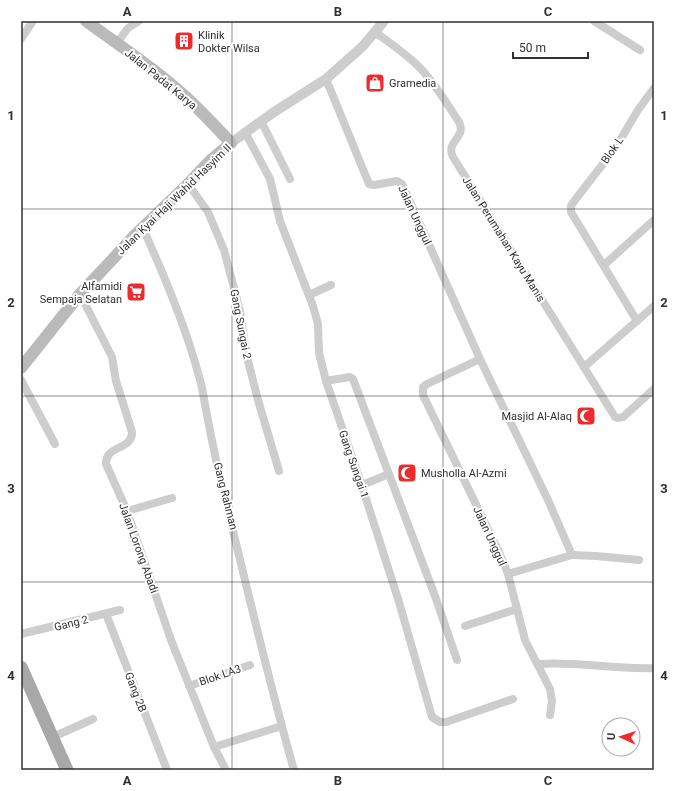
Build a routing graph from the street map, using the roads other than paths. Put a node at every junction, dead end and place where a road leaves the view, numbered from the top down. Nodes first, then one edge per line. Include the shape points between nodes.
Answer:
1 (33, 21) edge
2 (86, 21) edge
3 (139, 21) edge
4 (384, 21) edge
5 (594, 21) edge
6 (375, 32) junction
7 (21, 39) edge
8 (117, 43) junction
9 (640, 50) dead end
10 (326, 79) junction
11 (654, 88) edge
12 (261, 121) junction
13 (245, 132) junction
14 (231, 143) junction
15 (290, 179) dead end
16 (188, 184) junction
17 (654, 220) edge
18 (143, 228) junction
19 (604, 265) junction
20 (332, 285) dead end
21 (80, 294) junction
22 (309, 295) junction
23 (654, 306) edge
24 (637, 321) junction
25 (480, 358) junction
26 (584, 367) junction
27 (21, 368) edge
28 (21, 380) edge
29 (326, 381) junction
30 (654, 389) edge
31 (55, 444) dead end
32 (279, 471) dead end
33 (389, 474) junction
34 (362, 485) junction
35 (172, 498) dead end
36 (127, 511) junction
37 (572, 555) junction
38 (639, 560) dead end
39 (508, 574) junction
40 (517, 609) junction
41 (120, 610) dead end
42 (106, 614) junction
43 (465, 626) dead end
44 (21, 634) edge
45 (456, 660) dead end
46 (538, 664) junction
47 (250, 665) dead end
48 (21, 667) edge
49 (654, 668) edge
50 (189, 686) junction
51 (21, 687) edge
52 (513, 699) dead end
53 (550, 715) dead end
54 (93, 719) dead end
55 (282, 726) junction
56 (53, 737) junction
57 (214, 748) junction
58 (57, 770) edge
59 (67, 770) edge
60 (167, 770) edge
61 (226, 770) edge
62 (294, 770) edge

1 - 7 street
2 - 8 main road, Jalan Padat Karya
3 - 8 street via 128,28
4 - 6 street, Jalan Kyai Haji Wahid Hasyim II
5 - 9 street
6 - 10 street, Jalan Kyai Haji Wahid Hasyim II
6 - 26 street, Jalan Perumahan Kayu Manis via 421,69 460,122 462,130 452,144 451,153
8 - 14 main road, Jalan Padat Karya via 188,99
10 - 12 street, Jalan Kyai Haji Wahid Hasyim II
10 - 25 street, Jalan Unggul via 369,184 397,181 402,184
11 - 19 street, Blok L via 616,147 572,206 571,212
12 - 13 street, Jalan Kyai Haji Wahid Hasyim II
12 - 15 street
13 - 14 street, Jalan Kyai Haji Wahid Hasyim II
13 - 22 street, Gang Sungai 1 via 270,179 280,220
14 - 16 main road, Jalan Kyai Haji Wahid Hasyim II
16 - 18 main road, Jalan Kyai Haji Wahid Hasyim II
16 - 32 street, Gang Sungai 2 via 208,212 224,250 240,311 247,359
17 - 19 street
18 - 21 main road, Jalan Kyai Haji Wahid Hasyim II
18 - 55 street, Gang Rahman via 164,274 201,382 227,506
19 - 24 street
20 - 22 street
21 - 27 main road, Jalan Kyai Haji Wahid Hasyim II
21 - 36 street, Jalan Lorong Abadi via 112,357 116,381 132,432 129,442 107,455 105,460
22 - 29 street, Gang Sungai 1 via 318,324 319,353
23 - 24 street
24 - 26 street
25 - 37 street, Jalan Unggul
25 - 39 street, Jalan Unggul via 427,384 423,387 423,395
26 - 30 street, Jalan Perumahan Kayu Manis via 617,418 623,417
28 - 31 street
29 - 33 street via 350,377 353,379
29 - 34 street, Gang Sungai 1
33 - 34 street
33 - 45 street
34 - 52 street, Gang Sungai 1 via 432,717 440,722 446,722
35 - 36 street
36 - 50 street, Jalan Lorong Abadi
37 - 38 street
37 - 39 street, Jalan Unggul
39 - 40 street
40 - 43 street
40 - 46 street via 525,640
41 - 42 street, Gang 2
42 - 44 street, Gang 2
42 - 60 street, Gang 2B
46 - 49 street
46 - 53 street via 550,689
47 - 50 street, Blok LA3
48 - 56 main road
50 - 57 street, Jalan Lorong Abadi
51 - 58 main road
54 - 56 street
55 - 57 street
55 - 62 street, Gang Rahman
56 - 59 main road
57 - 61 street, Jalan Lorong Abadi

